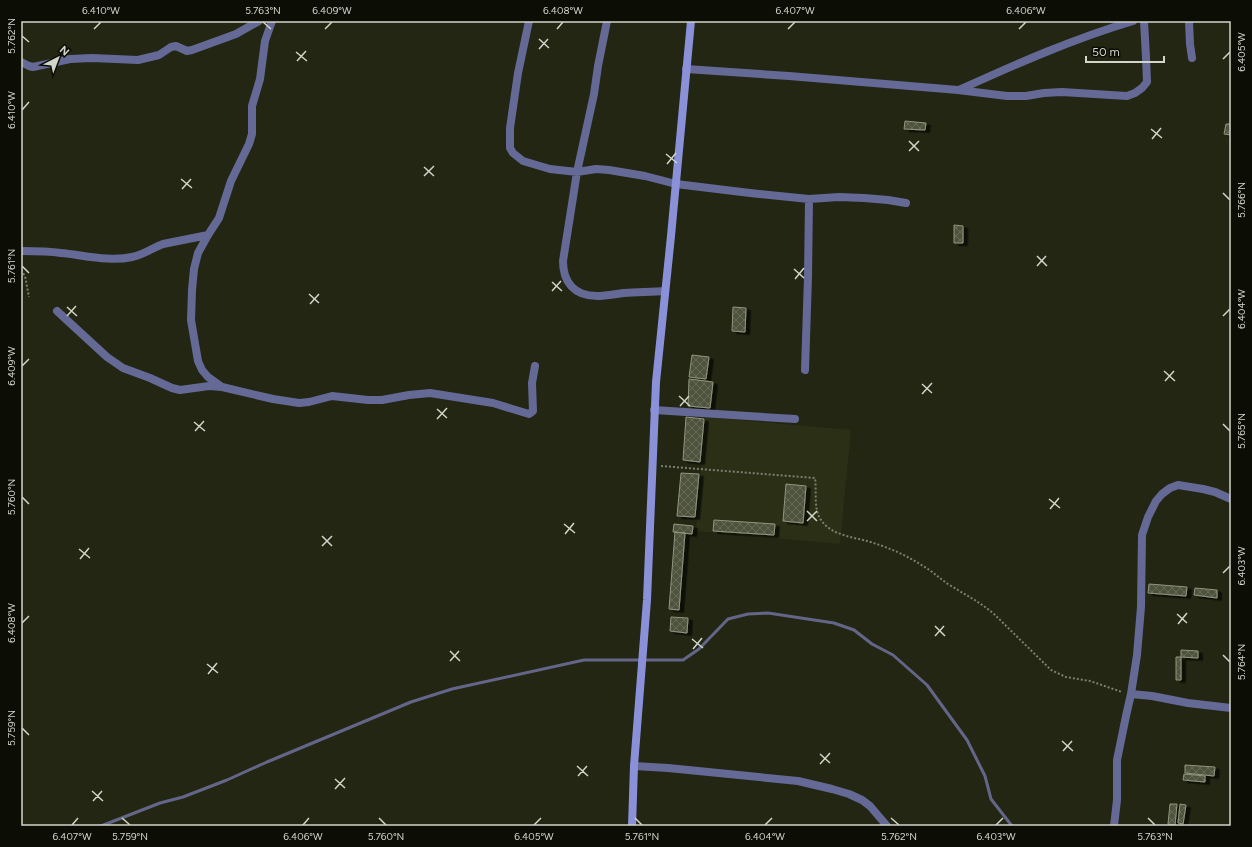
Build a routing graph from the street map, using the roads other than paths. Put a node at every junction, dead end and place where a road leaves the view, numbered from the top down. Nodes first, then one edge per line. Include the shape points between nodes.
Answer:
1 (259, 21) edge
2 (272, 21) edge
3 (529, 21) edge
4 (606, 21) edge
5 (691, 21) edge
6 (1133, 21) edge
7 (1144, 21) edge
8 (1189, 21) edge
9 (1192, 58) dead end
10 (21, 62) edge
11 (686, 69) junction
12 (958, 90) junction
13 (577, 172) junction
14 (676, 184) junction
15 (809, 198) junction
16 (906, 203) dead end
17 (208, 235) junction
18 (21, 250) edge
19 (665, 291) junction
20 (57, 311) dead end
21 (535, 366) dead end
22 (805, 370) dead end
23 (222, 387) junction
24 (654, 410) junction
25 (795, 419) dead end
26 (1231, 499) edge
27 (1131, 694) junction
28 (1231, 708) edge
29 (634, 766) junction
30 (632, 826) edge
31 (887, 826) edge
32 (1114, 826) edge

1 - 10 street via 236,34 192,50 187,51 176,46 159,55 138,60 70,59 33,66
2 - 17 street via 265,41 260,79 252,106 252,134 218,218
3 - 13 street via 518,73 510,128 510,148 523,161 550,169
4 - 13 street
5 - 11 main road
6 - 12 street via 1031,58
7 - 12 street via 1147,82 1135,93 1127,96 1062,92 1007,96
8 - 9 street
11 - 12 street
11 - 14 main road
13 - 14 street via 609,170
13 - 19 street via 563,261 565,279 570,286 588,296
14 - 15 street
14 - 19 main road
15 - 16 street via 864,198
15 - 22 street
17 - 18 street via 163,244 141,255 121,258
17 - 23 street via 198,253 194,269 191,320 202,370
19 - 24 main road
20 - 23 street via 107,357 123,368 180,390
21 - 23 street via 532,383 533,411 529,414 493,403 430,393 382,400 332,396 299,403
24 - 25 street
24 - 29 main road via 647,600
26 - 27 street via 1204,489 1178,486 1166,491 1156,501 1142,536 1141,607
27 - 28 street
27 - 32 street via 1117,760
29 - 30 main road
29 - 31 street via 798,781 832,789 862,800

